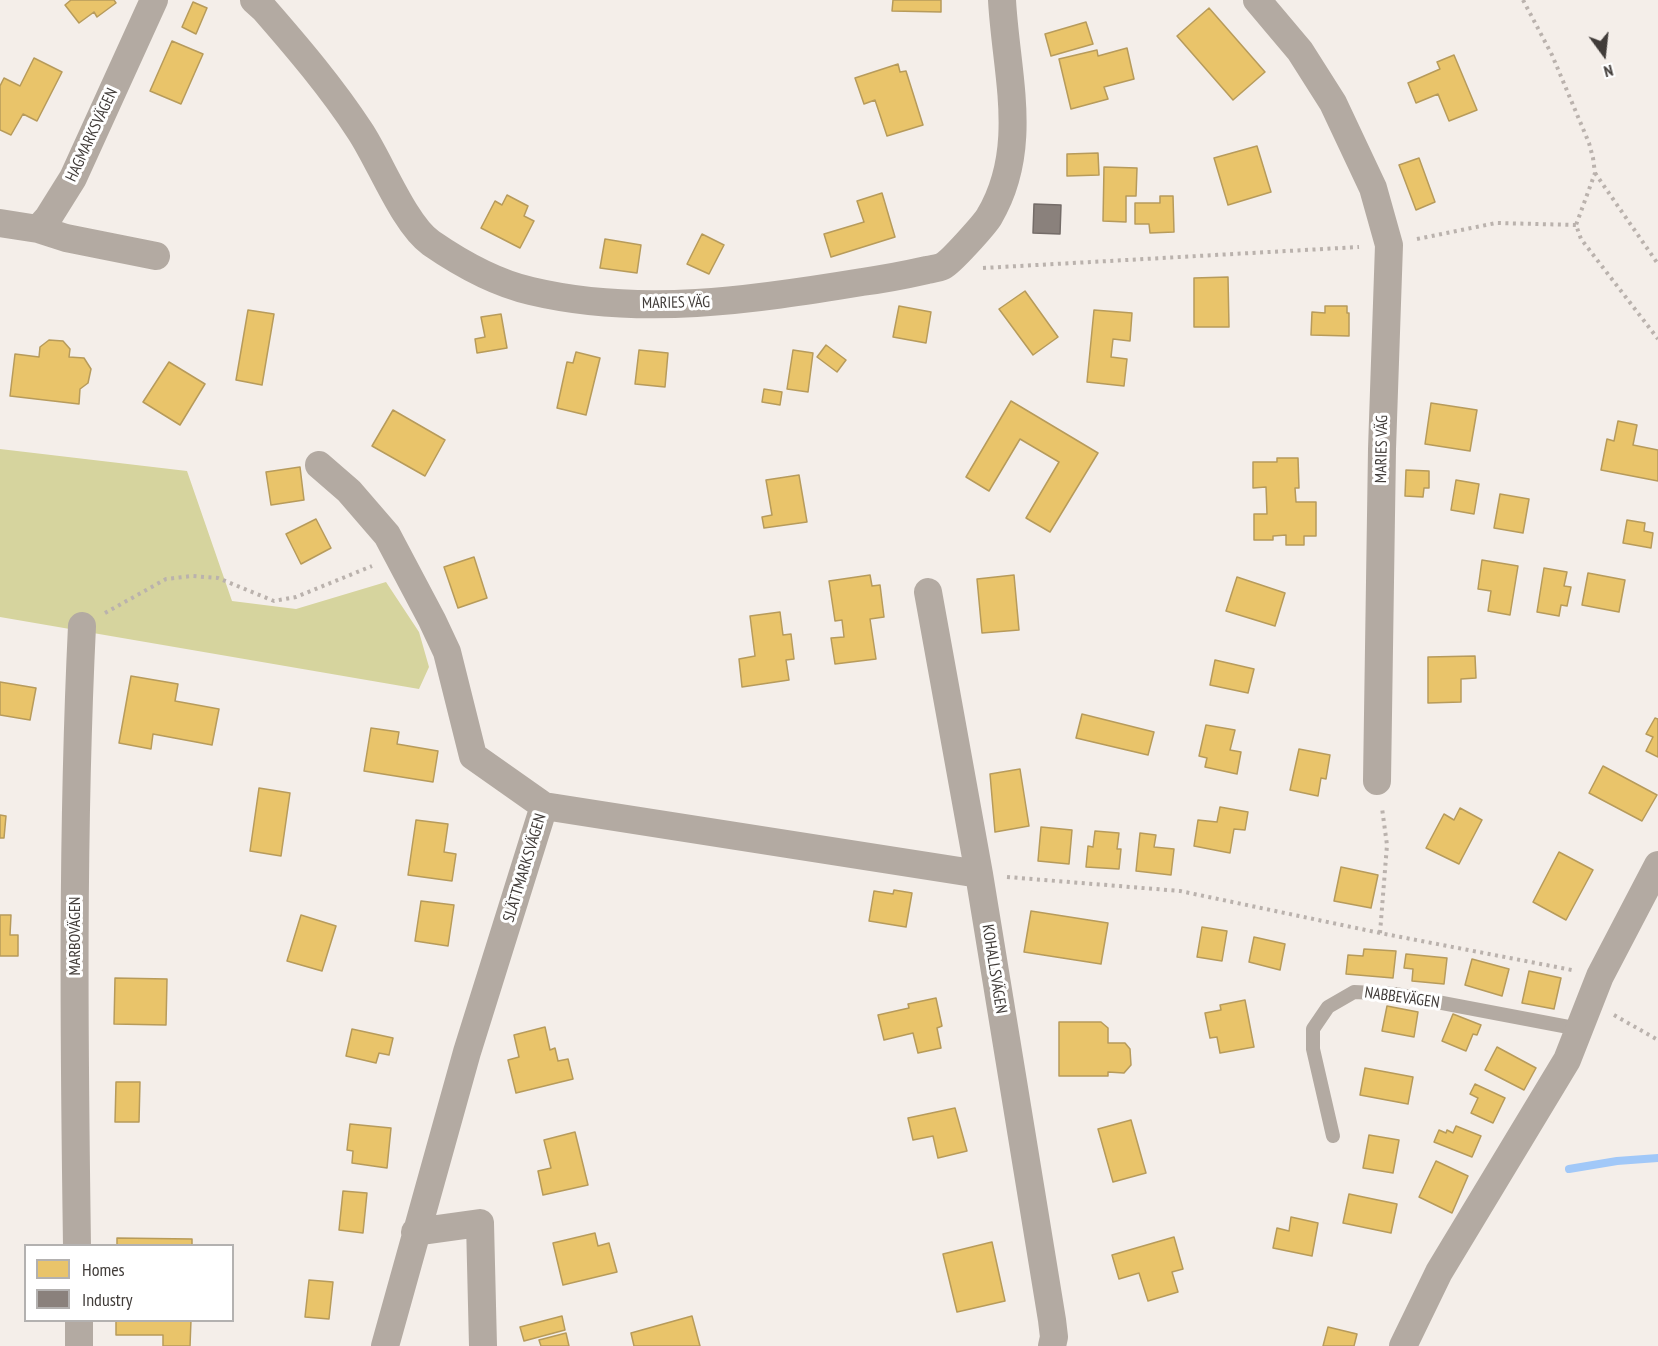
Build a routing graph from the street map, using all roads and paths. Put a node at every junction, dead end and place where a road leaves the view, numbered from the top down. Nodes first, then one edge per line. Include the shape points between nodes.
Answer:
1 (154, 0) edge
2 (254, 0) edge
3 (1002, 0) edge
4 (1257, 0) edge
5 (1523, 0) edge
6 (1595, 173) junction
7 (0, 223) edge
8 (1576, 225) junction
9 (38, 229) junction
10 (1389, 246) junction
11 (156, 256) dead end
12 (1658, 264) edge
13 (944, 266) junction
14 (1658, 339) edge
15 (319, 465) dead end
16 (397, 556) junction
17 (928, 592) dead end
18 (82, 626) joint
19 (1377, 782) joint
20 (544, 806) junction
21 (1658, 865) edge
22 (979, 874) junction
23 (1380, 933) junction
24 (1595, 988) junction
25 (1579, 1029) junction
26 (1658, 1040) edge
27 (1333, 1136) dead end
28 (416, 1232) junction
29 (78, 1244) edge
30 (79, 1322) edge
31 (79, 1346) edge
32 (385, 1346) edge
33 (483, 1346) edge
34 (1052, 1346) edge
35 (1403, 1346) edge

1 - 9 street, HAGMARKSVÄGEN via 74,178
2 - 13 street, MARIES VÄG via 316,70 361,132 413,224 429,241 480,272 518,287 568,298 644,304 722,303
3 - 13 street via 1014,123 1008,163 1000,195 988,220
4 - 10 street, MARIES VÄG via 1300,51 1332,103 1373,188
5 - 6 path via 1552,55 1589,142
6 - 8 path
6 - 12 path
7 - 9 street
8 - 10 path via 1496,223
8 - 14 path via 1589,252
9 - 11 street
10 - 13 path via 986,268
10 - 19 street, MARIES VÄG
15 - 16 street, SLÄTTMARKSVÄGEN via 372,517
16 - 18 path via 296,597 274,601 218,579 166,579
16 - 20 street, SLÄTTMARKSVÄGEN via 447,652 473,756
17 - 22 street, KOHALLSVÄGEN
18 - 29 street, MARBOVÄGEN via 76,748 74,1043
19 - 23 path via 1387,845
20 - 22 street
20 - 28 street, SLÄTTMARKSVÄGEN
21 - 24 street
22 - 23 path via 1180,891
22 - 34 street, KOHALLSVÄGEN via 1052,1320
23 - 24 path
24 - 25 street
24 - 26 path
25 - 27 lane, NABBEVÄGEN via 1395,994 1354,992 1328,1007 1313,1029 1313,1049
25 - 35 street via 1567,1060 1439,1272
28 - 32 street, SLÄTTMARKSVÄGEN
28 - 33 street via 480,1223
30 - 31 street

